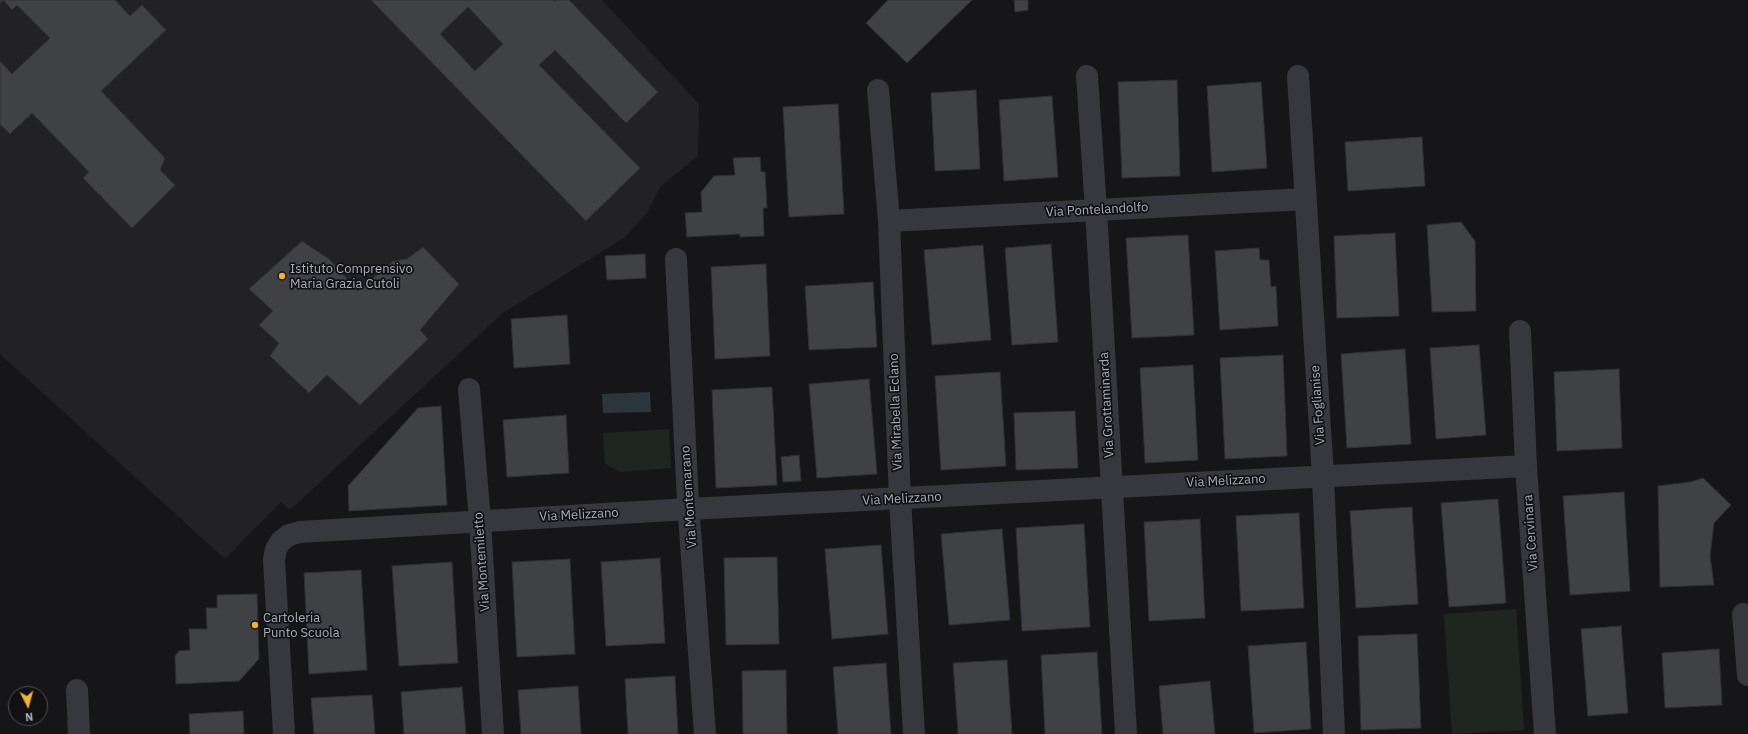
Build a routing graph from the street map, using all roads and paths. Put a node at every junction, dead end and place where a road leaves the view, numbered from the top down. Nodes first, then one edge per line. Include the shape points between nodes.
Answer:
1 (1087, 76) dead end
2 (1298, 76) dead end
3 (878, 90) dead end
4 (1305, 199) junction
5 (1096, 210) junction
6 (889, 221) junction
7 (676, 259) dead end
8 (1520, 332) dead end
9 (469, 389) dead end
10 (1526, 466) junction
11 (1323, 476) junction
12 (1112, 487) junction
13 (900, 499) junction
14 (689, 509) junction
15 (480, 521) junction
16 (1744, 614) dead end
17 (1748, 675) edge
18 (77, 690) dead end
19 (79, 734) edge
20 (284, 734) edge
21 (493, 734) edge
22 (705, 734) edge
23 (914, 734) edge
24 (1126, 734) edge
25 (1334, 734) edge
26 (1545, 734) edge

1 - 5 street, Via Grottaminarda
2 - 4 street, Via Foglianise
3 - 6 street, Via Mirabella Eclano
4 - 5 street, Via Pontelandolfo
4 - 11 street, Via Foglianise
5 - 6 street, Via Pontelandolfo
5 - 12 street, Via Grottaminarda
6 - 13 street, Via Mirabella Eclano
7 - 14 street, Via Montemarano
8 - 10 street, Via Cervinara
9 - 15 street, Via Montemiletto
10 - 11 street, Via Melizzano
10 - 26 street, Via Cervinara
11 - 12 street, Via Melizzano
11 - 25 street, Via Foglianise
12 - 13 street, Via Melizzano
12 - 24 street, Via Grottaminarda
13 - 14 street, Via Melizzano
13 - 23 street, Via Mirabella Eclano
14 - 15 street, Via Melizzano
14 - 22 street, Via Montemarano
15 - 20 street, Via Melizzano via 309,531 289,535 281,541 276,549 273,569
15 - 21 street, Via Montemiletto
16 - 17 street
18 - 19 street

